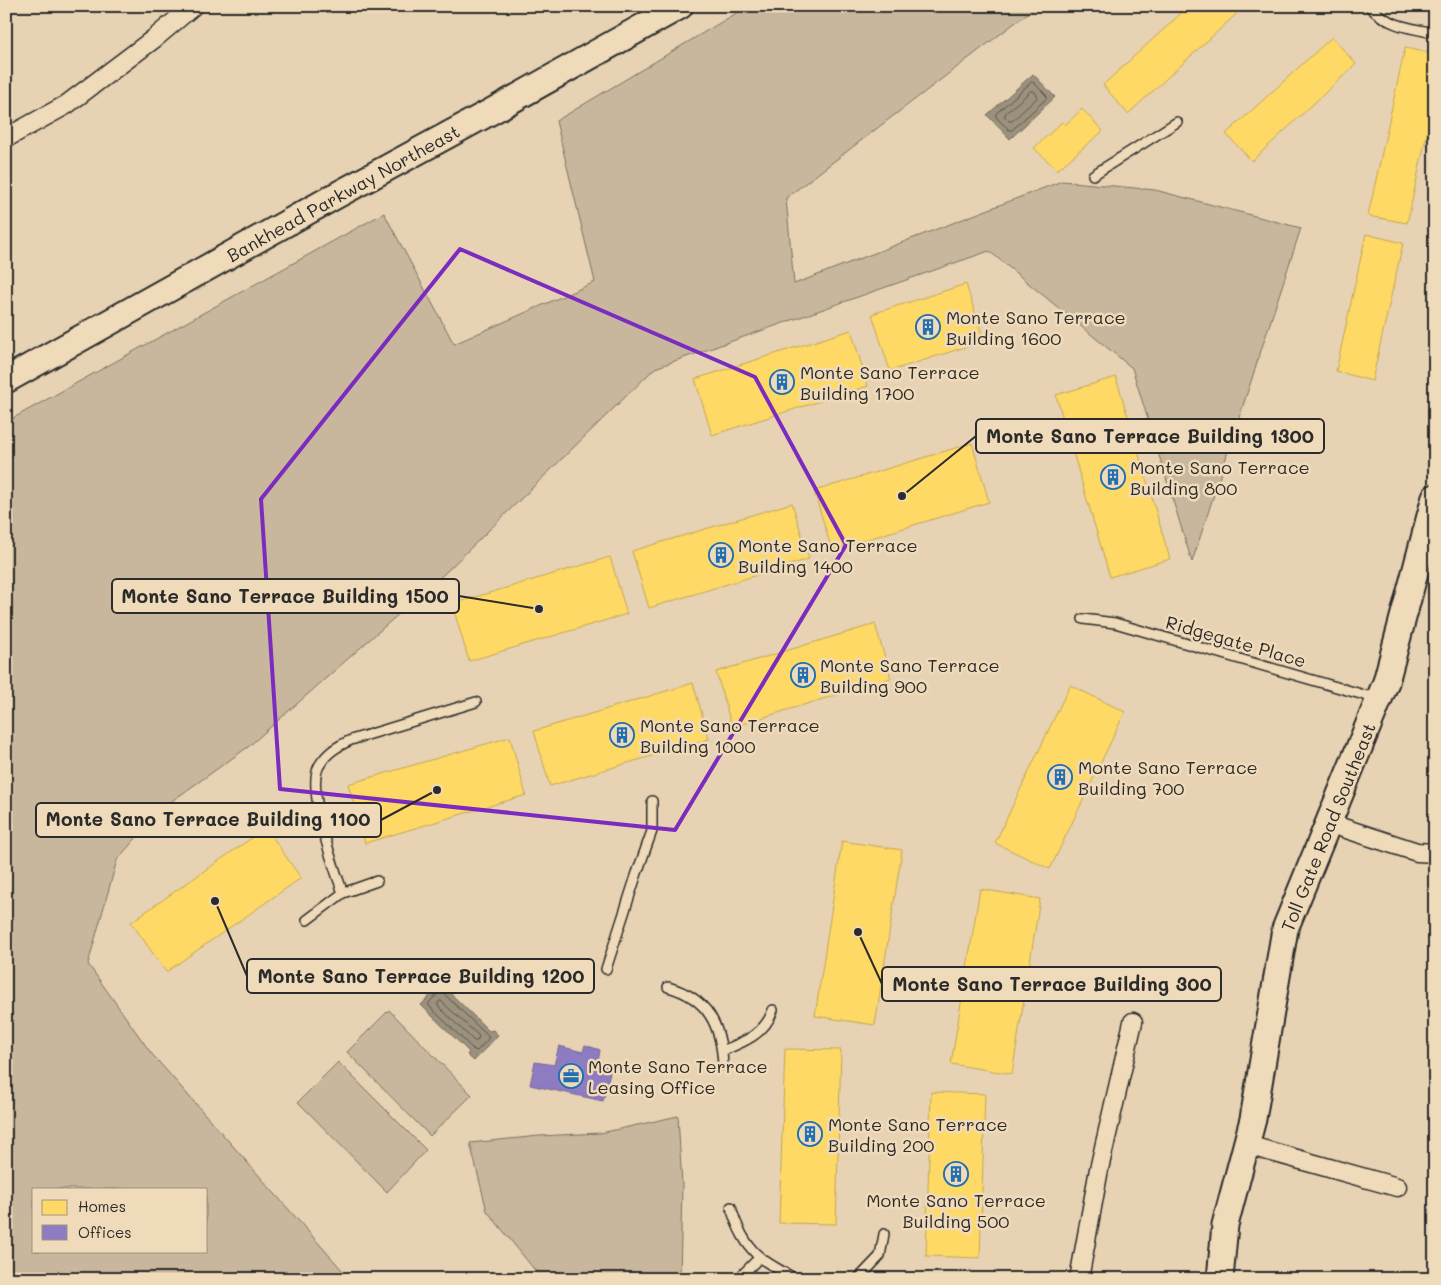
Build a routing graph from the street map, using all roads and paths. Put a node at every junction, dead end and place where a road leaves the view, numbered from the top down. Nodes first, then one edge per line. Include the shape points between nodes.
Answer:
1 (193, 6) edge
2 (680, 6) edge
3 (1369, 6) edge
4 (1435, 33) edge
5 (1177, 122) dead end
6 (6, 138) edge
7 (1093, 175) dead end
8 (6, 380) edge
9 (1435, 497) edge
10 (1084, 619) dead end
11 (1379, 699) junction
12 (476, 702) dead end
13 (652, 801) dead end
14 (1328, 822) junction
15 (1435, 853) edge
16 (377, 882) dead end
17 (343, 893) junction
18 (307, 920) dead end
19 (606, 970) dead end
20 (668, 987) dead end
21 (774, 1010) dead end
22 (1133, 1022) dead end
23 (722, 1051) junction
24 (723, 1065) dead end
25 (1247, 1145) junction
26 (1397, 1187) dead end
27 (731, 1208) dead end
28 (884, 1234) dead end
29 (760, 1257) junction
30 (738, 1279) edge
31 (795, 1279) edge
32 (858, 1279) edge
33 (1079, 1279) edge
34 (1220, 1279) edge

1 - 6 street via 66,105
2 - 8 street, Bankhead Parkway Northeast
3 - 4 lane via 1399,26
5 - 7 lane
9 - 11 street, Toll Gate Road Southeast
10 - 11 lane, Ridgegate Place via 1115,623
11 - 14 street, Toll Gate Road Southeast
12 - 17 lane via 351,740 333,749 318,767 315,792 321,824
13 - 19 lane via 652,831
14 - 15 street via 1417,852
14 - 25 street, Toll Gate Road Southeast via 1285,929
16 - 17 lane
17 - 18 lane
20 - 23 lane via 696,999 708,1013 718,1030
21 - 23 lane via 770,1021 750,1039
22 - 33 street via 1099,1169
23 - 24 lane
25 - 26 street
25 - 34 street, Toll Gate Road Southeast via 1225,1225
27 - 29 lane via 745,1240
28 - 32 lane via 880,1256
29 - 30 lane
29 - 31 lane

